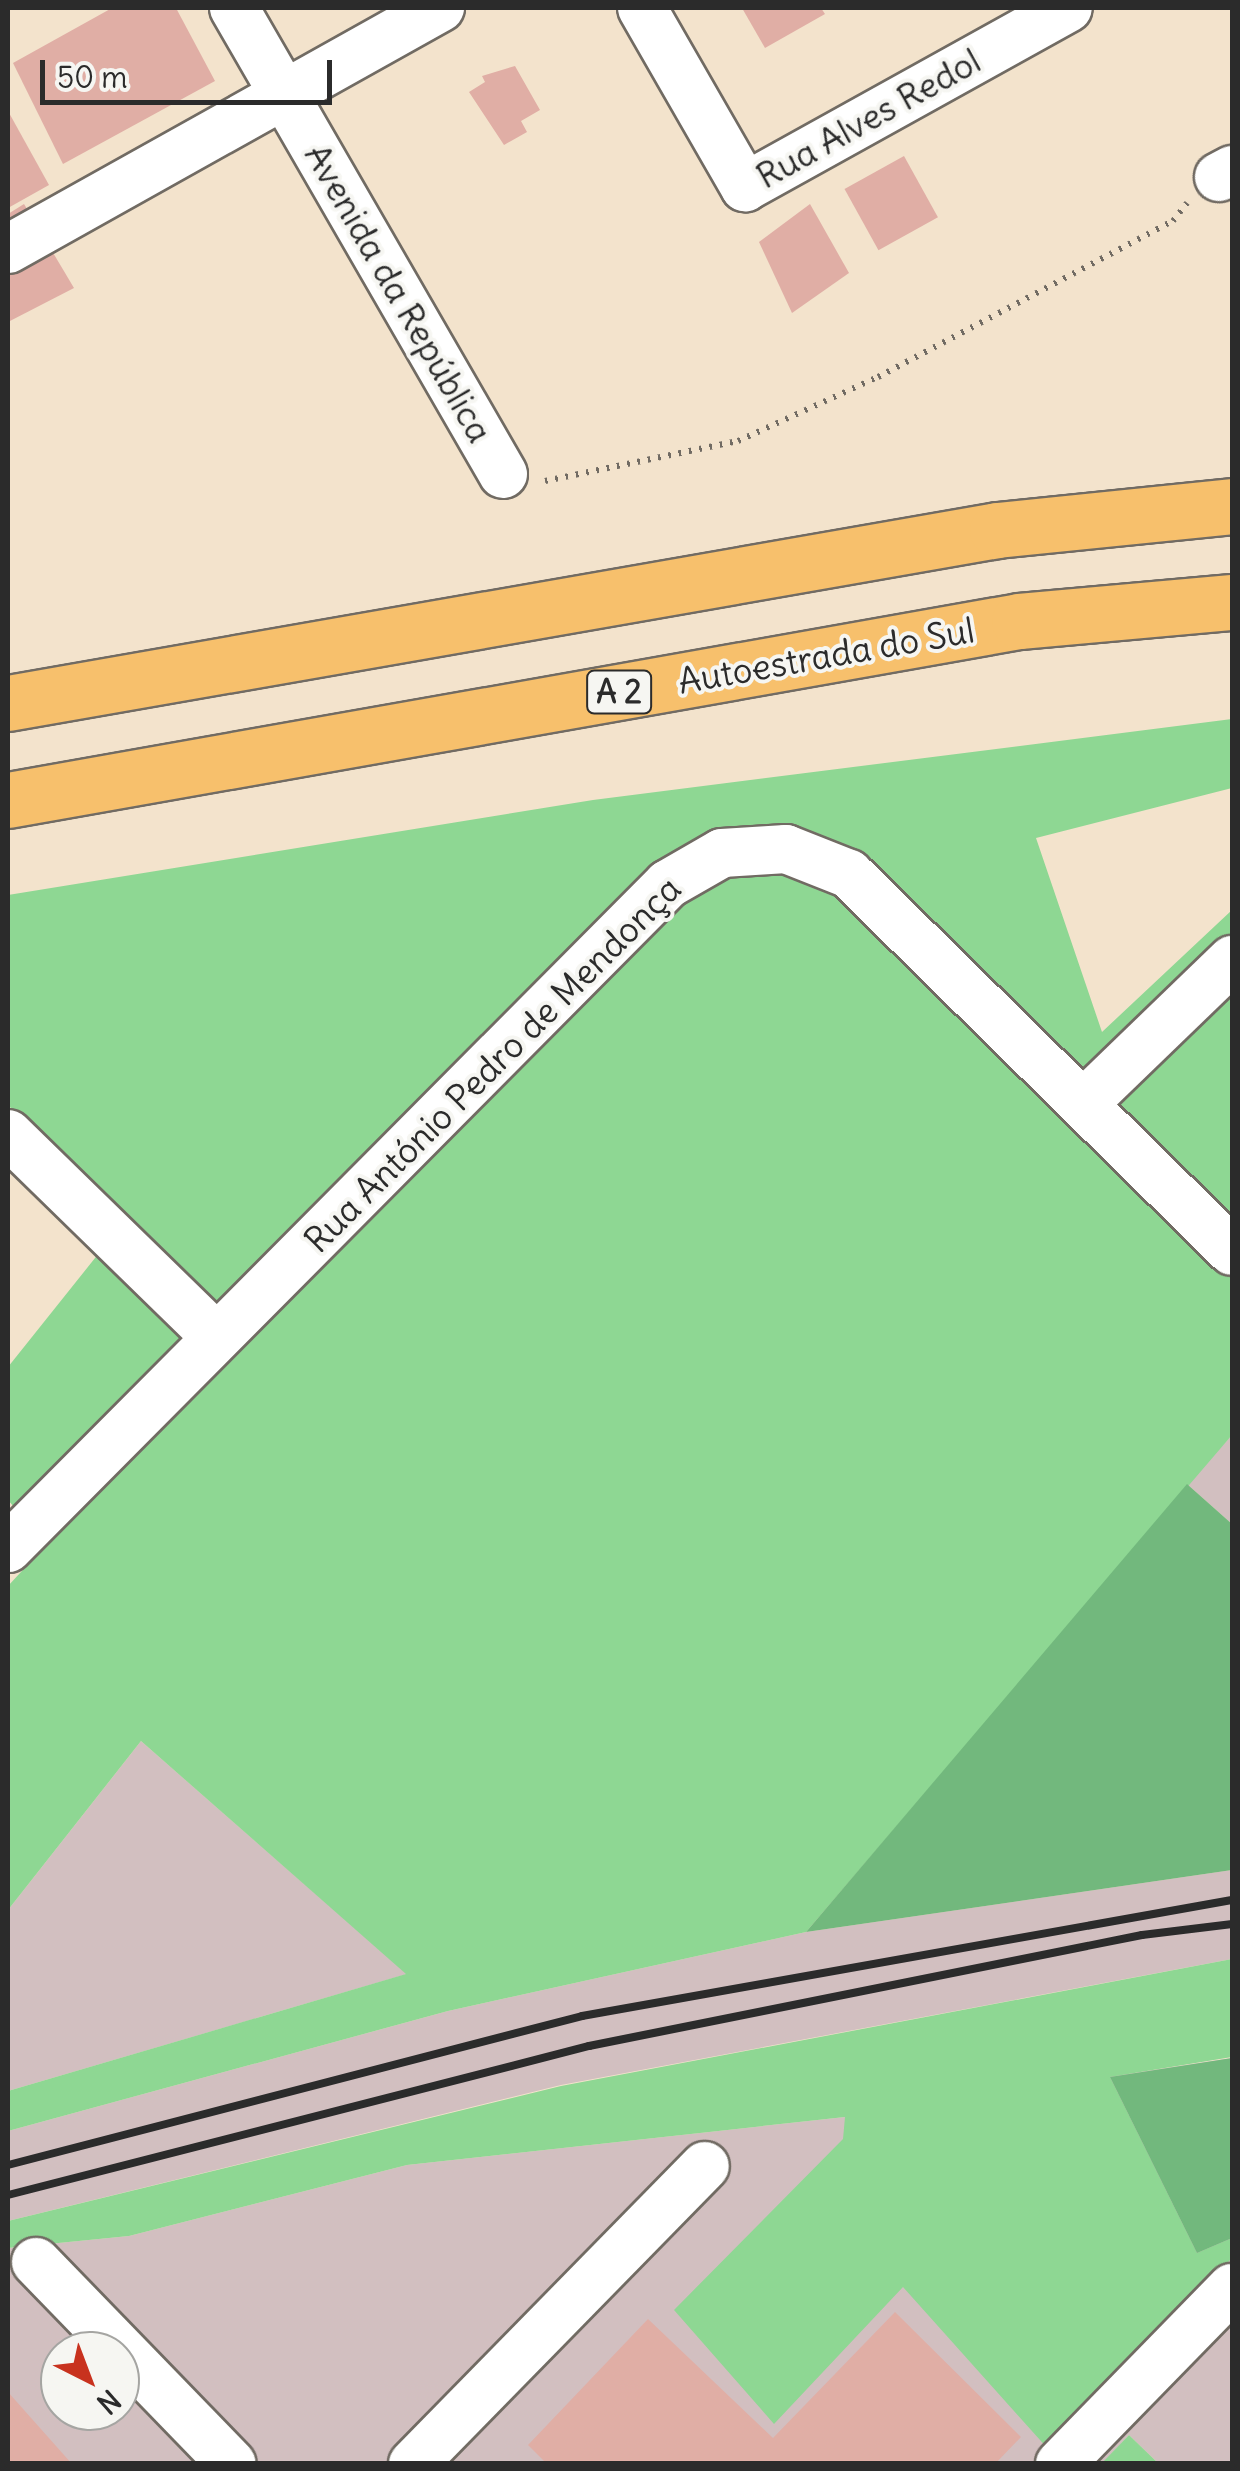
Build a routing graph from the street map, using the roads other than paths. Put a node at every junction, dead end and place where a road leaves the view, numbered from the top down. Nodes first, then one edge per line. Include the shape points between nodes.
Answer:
1 (234, 8) edge
2 (440, 8) edge
3 (642, 8) edge
4 (1068, 8) edge
5 (284, 95) junction
6 (8, 249) edge
7 (503, 474) road end
8 (1232, 506) edge
9 (1232, 602) edge
10 (8, 703) edge
11 (8, 800) edge
12 (1232, 960) edge
13 (1084, 1103) junction
14 (8, 1134) edge
15 (1232, 1251) edge
16 (216, 1337) junction
17 (8, 1548) edge
18 (705, 2166) dead end
19 (36, 2262) dead end
20 (1232, 2288) edge
21 (232, 2464) edge
22 (413, 2464) edge
23 (1060, 2464) edge

1 - 5 street, Avenida da República
2 - 5 street
3 - 4 street, Rua Alves Redol via 744,188
5 - 6 street
5 - 7 street, Avenida da República
8 - 10 highway via 997,530
9 - 11 highway, Autoestrada do Sul / A 2 via 1019,621
12 - 13 street
13 - 15 street, Rua António Pedro de Mendonça
13 - 16 street, Rua António Pedro de Mendonça via 849,874 786,849 722,853 668,884
14 - 16 street
16 - 17 street, Rua António Pedro de Mendonça
18 - 22 street
19 - 21 street
20 - 23 street

